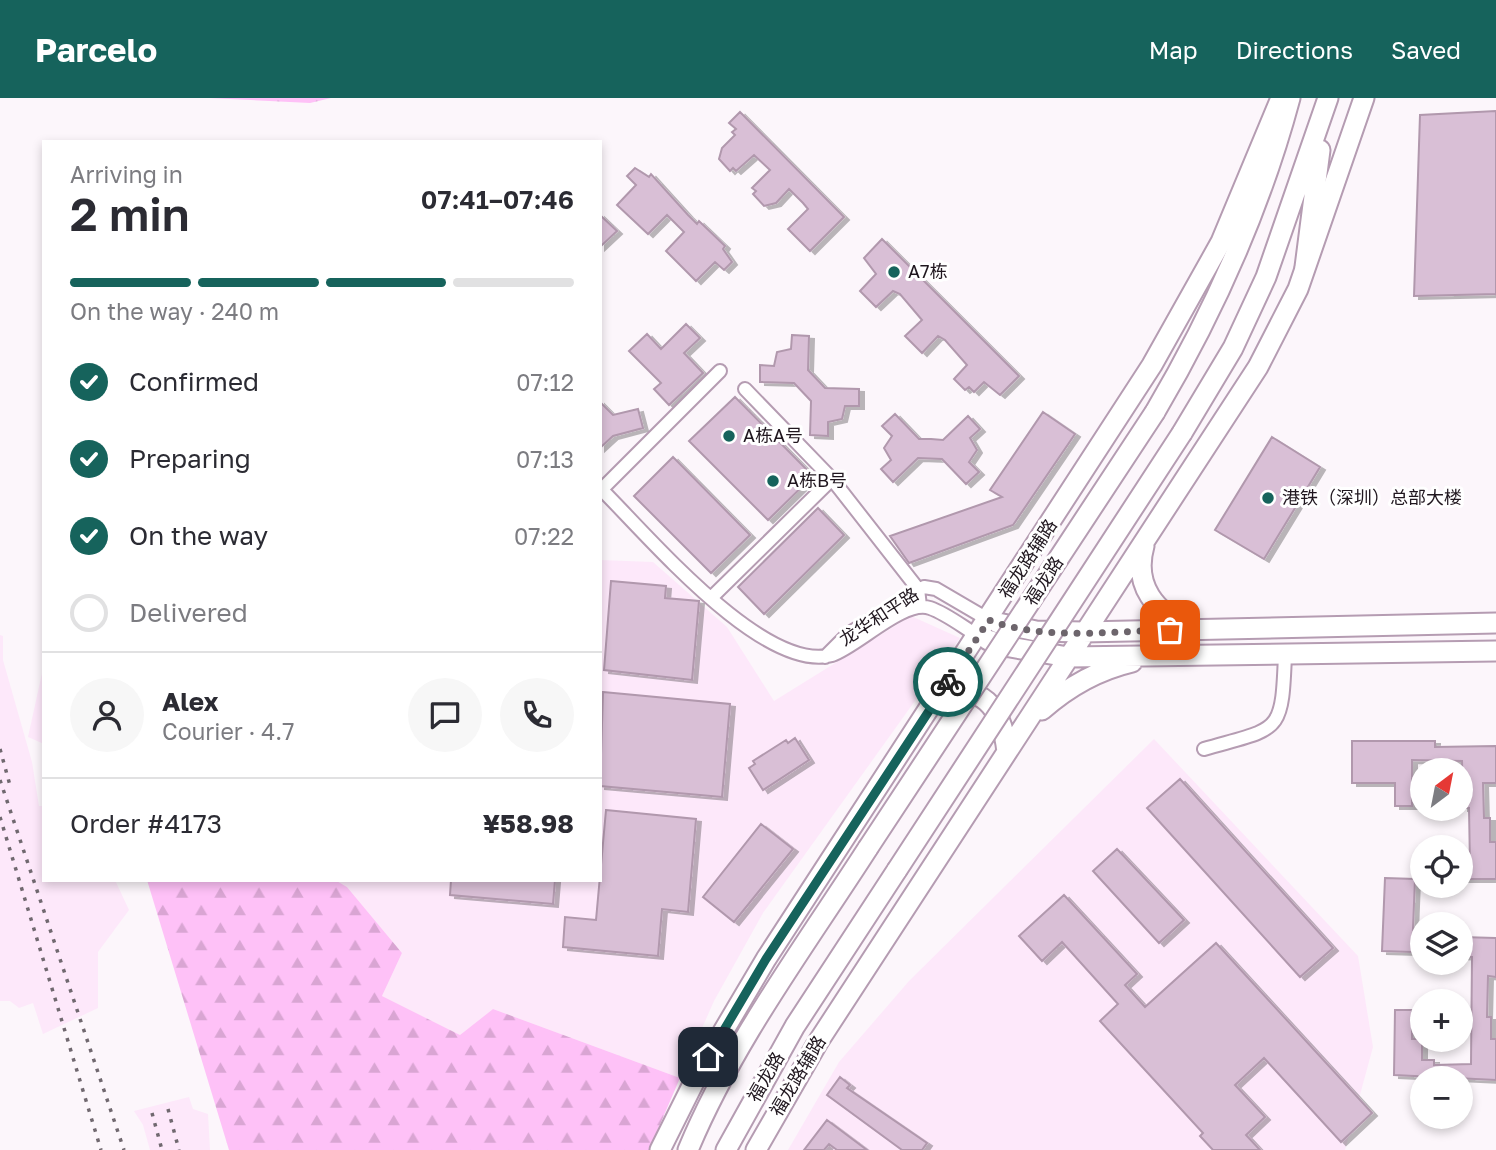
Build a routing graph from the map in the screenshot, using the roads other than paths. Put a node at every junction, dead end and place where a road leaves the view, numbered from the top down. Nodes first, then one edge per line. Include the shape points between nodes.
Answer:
1 (1281, 98) edge
2 (1290, 98) edge
3 (1364, 98) edge
4 (1327, 103) edge
5 (1305, 267) junction
6 (720, 371) dead end
7 (745, 389) dead end
8 (832, 479) junction
9 (602, 488) edge
10 (602, 490) edge
11 (1146, 537) junction
12 (918, 589) junction
13 (711, 598) junction
14 (920, 606) junction
15 (1496, 623) edge
16 (984, 628) junction
17 (1195, 629) junction
18 (1083, 632) junction
19 (1493, 653) edge
20 (1285, 654) junction
21 (1163, 655) junction
22 (825, 657) junction
23 (1068, 657) junction
24 (935, 701) junction
25 (1020, 733) junction
26 (1204, 749) dead end
27 (1007, 752) junction
28 (660, 1150) edge
29 (688, 1150) edge
30 (726, 1150) edge
31 (756, 1150) edge

1 - 16 main road, 福龙路辅路 via 1239,202 1191,299
2 - 29 main road, 福龙路, bridge via 1238,254 1155,412 743,1044
3 - 5 main road, 福龙路辅路
4 - 5 main road
4 - 30 main road, 福龙路, bridge via 1266,277 1233,348 795,1026
5 - 11 main road, 福龙路辅路 via 1258,367
6 - 9 street
7 - 8 street
8 - 12 street
8 - 13 street
10 - 13 street
11 - 17 main road via 1140,575 1149,595 1168,617
11 - 18 main road, 福龙路辅路
12 - 14 street
12 - 16 street, 龙华和平路 via 936,589
12 - 22 street, 龙华和平路 via 848,634
13 - 22 street via 765,639
14 - 16 street, 龙华和平路
14 - 22 street, 龙华和平路
15 - 17 main road, 龙华和平路
16 - 18 main road, 龙华和平路
16 - 23 main road, 龙华和平路 via 1010,647
16 - 24 main road, 福龙路辅路
17 - 18 main road, 龙华和平路
18 - 23 main road, 福龙路辅路
19 - 20 main road, 龙华和平路
20 - 21 main road, 龙华和平路
20 - 26 street via 1282,705 1276,720 1260,733
21 - 23 main road, 龙华和平路
21 - 25 main road via 1096,673 1053,700
23 - 25 main road, 福龙路辅路
24 - 27 main road via 966,692 984,699 1001,719
24 - 28 main road, 福龙路辅路 via 766,959 698,1074
25 - 27 main road, 福龙路辅路
27 - 31 main road, 福龙路辅路 via 818,1042

